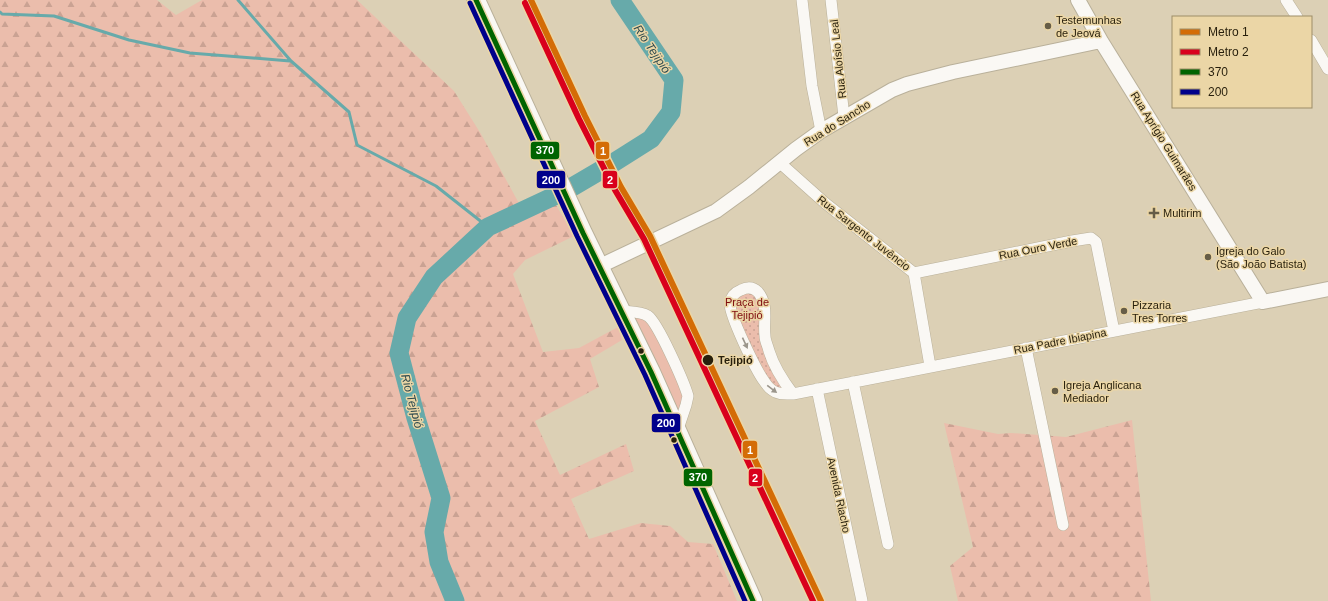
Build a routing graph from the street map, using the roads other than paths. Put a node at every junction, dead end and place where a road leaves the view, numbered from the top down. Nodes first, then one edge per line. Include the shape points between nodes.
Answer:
1 (476, 0) edge
2 (802, 0) edge
3 (831, 0) edge
4 (1078, 0) edge
5 (1286, 0) edge
6 (1296, 16) edge
7 (1101, 41) junction
8 (1312, 42) edge
9 (1328, 69) edge
10 (844, 117) junction
11 (821, 131) junction
12 (779, 162) junction
13 (600, 266) junction
14 (914, 273) junction
15 (1328, 289) edge
16 (1263, 302) junction
17 (621, 312) junction
18 (1114, 331) junction
19 (1026, 348) junction
20 (930, 366) junction
21 (853, 382) junction
22 (817, 389) junction
23 (793, 394) junction
24 (677, 432) junction
25 (1063, 525) dead end
26 (888, 544) dead end
27 (753, 601) edge
28 (862, 601) edge

1 - 13 main road
2 - 11 street via 812,86
3 - 10 street, Rua Aloísio Leal
4 - 7 street, Rua Aprígio Guimarães
5 - 6 street
7 - 10 street, Rua do Sancho via 907,84
7 - 16 street, Rua Aprígio Guimarães
8 - 9 street
10 - 11 street, Rua do Sancho
11 - 12 street, Rua do Sancho
12 - 13 street, Rua do Sancho via 716,210
12 - 14 street, Rua Sargento Juvêncio via 825,203
13 - 17 main road
14 - 18 street, Rua Ouro Verde via 1091,238 1096,242
14 - 20 street, Rua Sargento Juvêncio
15 - 16 street, Rua Padre Ibiapina
16 - 18 street, Rua Padre Ibiapina
17 - 24 main road
17 - 24 street via 647,315 655,323 666,346 688,396
18 - 19 street, Rua Padre Ibiapina
19 - 20 street, Rua Padre Ibiapina
19 - 25 street
20 - 21 street, Rua Padre Ibiapina
21 - 22 street, Rua Padre Ibiapina
21 - 26 street
22 - 23 street, Rua Padre Ibiapina
22 - 28 street, Avenida Riacho
23 -> 23 street, Rua Padre Ibiapina via 783,381 770,354 765,338 765,313 761,296 756,290 743,289 732,296 730,302 732,314 745,344 768,387 779,394
24 - 27 main road

